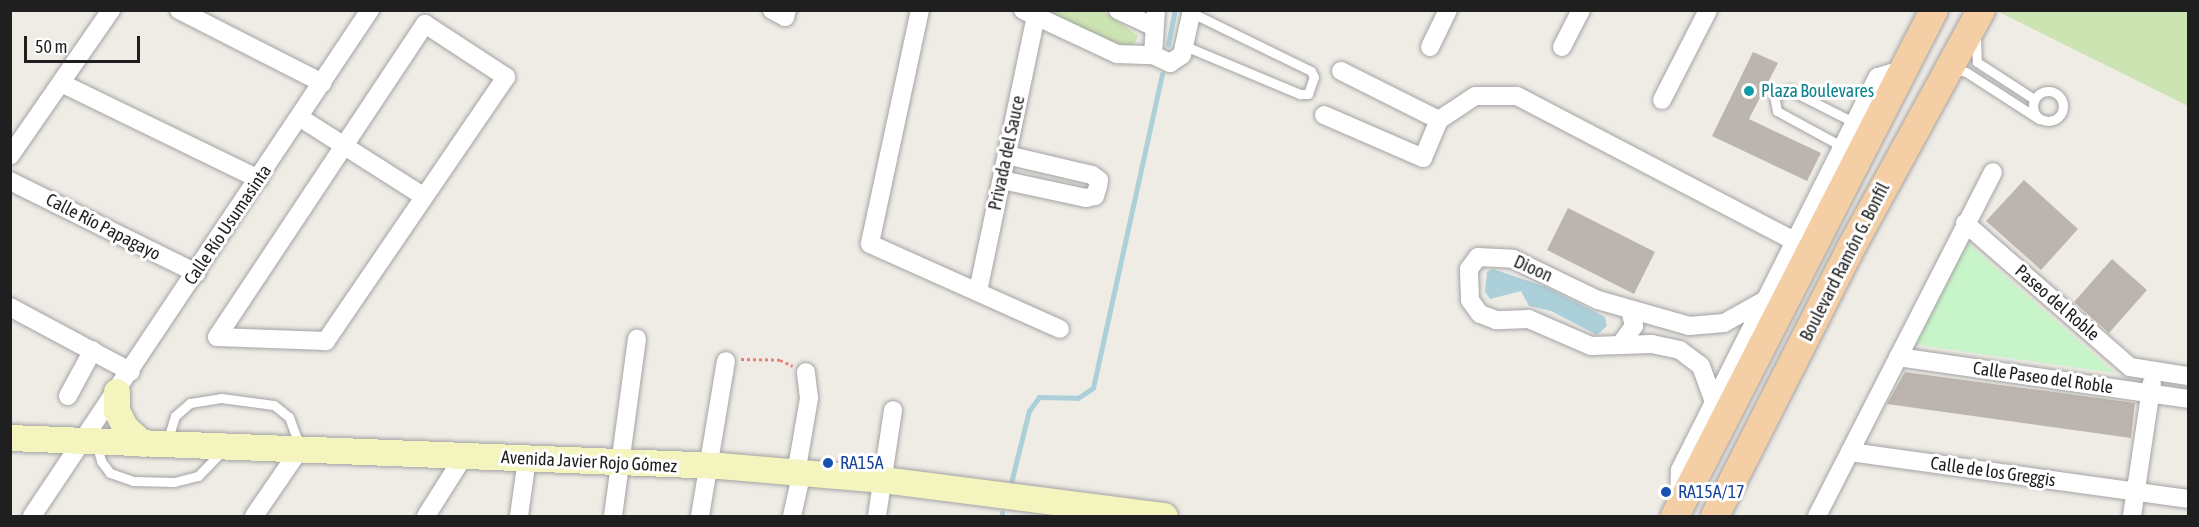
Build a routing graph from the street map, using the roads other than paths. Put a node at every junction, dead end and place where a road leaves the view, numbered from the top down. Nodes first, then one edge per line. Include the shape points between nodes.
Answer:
1 (111, 10) edge
2 (179, 10) edge
3 (370, 10) edge
4 (920, 10) edge
5 (1118, 10) edge
6 (1449, 10) edge
7 (1581, 10) edge
8 (1708, 10) edge
9 (1934, 10) edge
10 (1192, 12) edge
11 (1030, 13) edge
12 (1973, 14) edge
13 (1154, 18) edge
14 (1185, 46) junction
15 (1430, 47) dead end
16 (1562, 48) dead end
17 (1153, 55) junction
18 (1953, 62) junction
19 (1977, 62) junction
20 (1904, 69) junction
21 (1341, 71) dead end
22 (322, 83) junction
23 (61, 84) junction
24 (1934, 93) junction
25 (2034, 99) junction
26 (1662, 100) dead end
27 (1324, 115) dead end
28 (299, 117) junction
29 (2039, 119) junction
30 (1439, 120) junction
31 (1867, 121) junction
32 (344, 146) junction
33 (1843, 147) junction
34 (1007, 155) junction
35 (10, 156) edge
36 (1993, 172) dead end
37 (259, 179) junction
38 (1002, 180) junction
39 (10, 181) edge
40 (423, 196) junction
41 (1965, 223) junction
42 (1852, 246) junction
43 (1805, 247) junction
44 (196, 273) junction
45 (978, 291) junction
46 (1767, 299) junction
47 (10, 307) edge
48 (1630, 310) junction
49 (1689, 326) junction
50 (1060, 329) dead end
51 (637, 339) dead end
52 (1620, 345) junction
53 (93, 350) junction
54 (1680, 350) junction
55 (1898, 357) junction
56 (726, 361) road end
57 (132, 372) junction
58 (806, 372) road end
59 (2154, 372) junction
60 (2188, 376) edge
61 (117, 392) junction
62 (2150, 393) junction
63 (68, 396) dead end
64 (2188, 399) edge
65 (1714, 402) junction
66 (893, 410) dead end
67 (10, 438) edge
68 (89, 440) junction
69 (155, 444) junction
70 (227, 447) junction
71 (300, 449) junction
72 (1749, 450) junction
73 (1850, 452) junction
74 (464, 456) junction
75 (527, 459) junction
76 (620, 464) junction
77 (709, 468) junction
78 (802, 472) junction
79 (883, 480) junction
80 (2135, 492) junction
81 (2188, 500) edge
82 (1674, 515) edge
83 (32, 516) edge
84 (254, 516) edge
85 (426, 516) edge
86 (519, 516) edge
87 (613, 516) edge
88 (700, 516) edge
89 (792, 516) edge
90 (877, 516) edge
91 (1165, 516) edge
92 (1715, 516) edge
93 (1722, 516) edge
94 (1817, 516) edge
95 (2132, 516) edge

1 - 23 street
2 - 22 street
3 - 22 street, Calle Río Usumasinta
4 - 45 street via 870,244
5 - 13 street
6 - 15 street
7 - 16 street
8 - 26 street
9 - 20 main road, Boulevard Ramón G. Bonfil
10 - 14 street
10 - 14 lane via 1311,71 1314,77 1308,94 1300,94
11 - 17 street via 1117,54
11 - 34 street, Privada del Sauce
12 - 18 main road, Boulevard Ramón G. Bonfil
12 - 19 lane
13 - 17 street
14 - 17 street via 1177,62
18 - 19 lane
18 - 24 main road, Boulevard Ramón G. Bonfil
18 - 29 lane
19 - 25 lane
20 - 24 main road via 1904,90 1911,97 1923,99
20 - 31 main road, Boulevard Ramón G. Bonfil
21 - 30 street
22 - 28 street, Calle Río Usumasinta
23 - 35 street
23 - 37 street
24 - 42 main road, Boulevard Ramón G. Bonfil
25 - 29 lane via 2033,110
25 - 29 lane via 2042,92 2053,91 2062,98 2064,108 2059,118 2049,122
27 - 30 street via 1423,158
28 - 32 street
28 - 37 street, Calle Río Usumasinta
30 - 43 street via 1474,96 1517,96
31 - 33 street, Boulevard Ramón G. Bonfil
31 - 33 lane via 1790,90 1783,89 1774,95 1777,111
31 - 42 main road via 1893,116 1899,120 1902,133 1863,209
31 - 43 main road, Boulevard Ramón G. Bonfil
32 - 40 street
32 - 40 street via 424,24 506,77
32 - 40 street via 217,337 326,341
33 - 43 street, Boulevard Ramón G. Bonfil
34 - 38 street, Privada del Sauce
34 - 38 street via 1092,175 1099,180 1098,186 1095,196 1086,198
36 - 41 street
37 - 44 street, Calle Río Usumasinta
38 - 45 street, Privada del Sauce
39 - 44 street, Calle Río Papagayo
41 - 55 street
41 - 59 street, Paseo del Roble via 2122,361 2130,367
42 - 72 main road, Boulevard Ramón G. Bonfil
43 - 46 street, Boulevard Ramón G. Bonfil
43 - 82 main road, Boulevard Ramón G. Bonfil
44 - 57 street, Calle Río Usumasinta
45 - 50 street
46 - 49 street, Dioon via 1724,322
46 - 65 street, Boulevard Ramón G. Bonfil
47 - 53 street
48 - 49 street, Dioon
48 - 52 street via 1634,326
48 - 52 street, Dioon via 1598,300 1514,259 1478,257 1468,269 1470,300 1480,314 1496,320 1529,319 1591,346
49 - 54 street
51 - 76 street
52 - 54 street, Dioon via 1652,344
53 - 57 street
53 - 63 street
54 - 65 street, Dioon via 1701,366
55 - 62 street, Calle Paseo del Roble
55 - 73 street
56 - 77 street
57 - 61 street, Calle Río Usumasinta
58 - 78 street via 809,398 798,462
59 - 60 street
59 - 62 street
61 - 68 street, Calle Río Usumasinta
61 - 69 street via 117,411 125,427
62 - 64 street, Calle Paseo del Roble
62 - 80 street
65 - 82 street, Boulevard Ramón G. Bonfil via 1680,470
66 - 79 street
67 - 68 street, Avenida Javier Rojo Gómez
68 - 69 street, Avenida Javier Rojo Gómez
68 - 70 lane via 110,473 133,481 174,482 198,476
68 - 83 street, Calle Río Usumasinta
69 - 70 street, Avenida Javier Rojo Gómez
69 - 71 lane via 190,403 221,398 274,405 289,417
70 - 71 street, Avenida Javier Rojo Gómez
71 - 74 street, Avenida Javier Rojo Gómez
71 - 84 street
72 - 92 main road, Boulevard Ramón G. Bonfil
72 - 93 street
73 - 80 street, Calle de los Greggis
73 - 94 street
74 - 75 street, Avenida Javier Rojo Gómez
74 - 85 street
75 - 76 street, Avenida Javier Rojo Gómez
75 - 86 street
76 - 77 street, Avenida Javier Rojo Gómez
76 - 87 street
77 - 78 street, Avenida Javier Rojo Gómez
77 - 88 street
78 - 79 street, Avenida Javier Rojo Gómez
78 - 89 street
79 - 90 street
79 - 91 street, Avenida Javier Rojo Gómez
80 - 81 street, Calle de los Greggis
80 - 95 street

